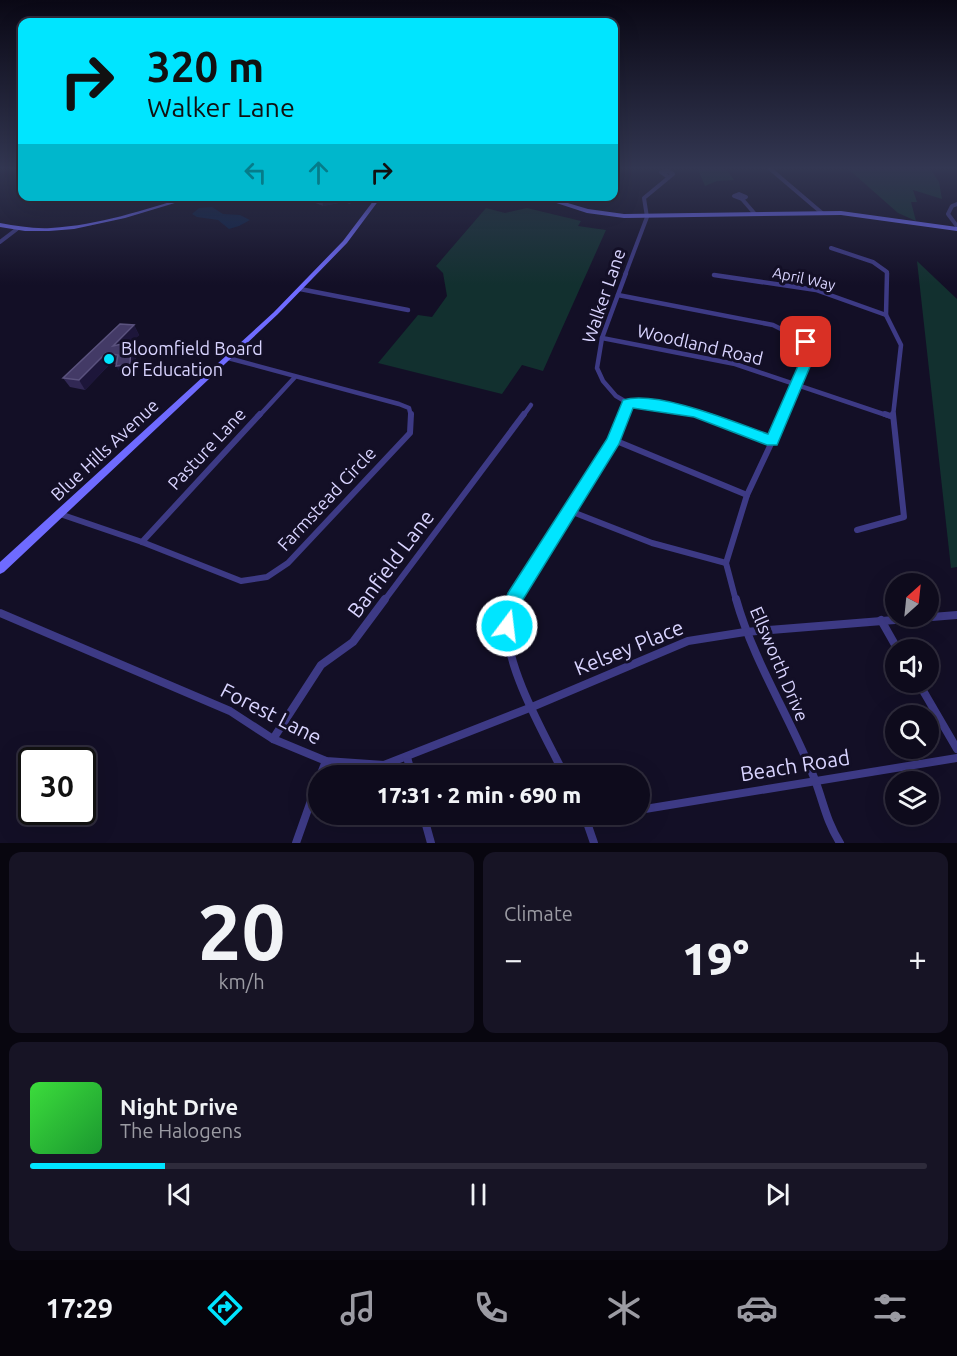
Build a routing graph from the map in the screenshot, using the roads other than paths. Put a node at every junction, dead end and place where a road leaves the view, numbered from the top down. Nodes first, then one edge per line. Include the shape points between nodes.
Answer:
1 (157, 206) edge
2 (372, 206) edge
3 (575, 206) edge
4 (645, 206) edge
5 (748, 206) edge
6 (814, 206) edge
7 (952, 206) edge
8 (822, 213) junction
9 (755, 214) junction
10 (647, 216) junction
11 (0, 225) edge
12 (957, 228) edge
13 (17, 229) junction
14 (0, 242) edge
15 (831, 248) dead end
16 (714, 275) dead end
17 (300, 289) junction
18 (618, 295) junction
19 (408, 310) dead end
20 (886, 315) junction
21 (602, 338) junction
22 (228, 358) junction
23 (295, 377) junction
24 (799, 385) junction
25 (628, 404) junction
26 (531, 405) dead end
27 (893, 417) junction
28 (614, 440) junction
29 (772, 441) junction
30 (747, 495) junction
31 (570, 511) junction
32 (60, 514) junction
33 (857, 530) dead end
34 (142, 542) junction
35 (726, 563) junction
36 (0, 569) edge
37 (0, 613) edge
38 (957, 615) edge
39 (881, 620) junction
40 (745, 632) junction
41 (892, 639) edge
42 (924, 693) edge
43 (532, 707) junction
44 (273, 739) junction
45 (957, 749) edge
46 (407, 757) junction
47 (957, 758) edge
48 (326, 761) junction
49 (324, 765) edge
50 (409, 765) edge
51 (560, 765) edge
52 (815, 780) junction
53 (650, 808) edge
54 (308, 809) edge
55 (426, 825) edge
56 (588, 825) edge
57 (296, 843) edge
58 (431, 843) edge
59 (594, 843) edge
60 (840, 843) edge

1 - 13 main road via 78,227
2 - 17 main road, Blue Hills Avenue via 345,242
3 - 10 main road via 604,214
4 - 10 street, Walker Lane
5 - 9 street
6 - 8 street
7 - 12 street via 948,214
8 - 9 main road
8 - 12 main road
9 - 10 main road
10 - 18 street, Walker Lane
11 - 13 main road
13 - 14 street
15 - 20 street via 885,268
16 - 20 street, April Way via 816,290
17 - 19 street
17 - 22 main road, Blue Hills Avenue
18 - 21 street, Walker Lane
18 - 24 street via 773,325 794,333 811,350
20 - 27 street via 901,345
21 - 24 street, Woodland Road via 735,364
21 - 25 street, Walker Lane via 597,368 603,381
22 - 23 street, Farmstead Circle
22 - 32 main road, Blue Hills Avenue
23 - 34 street, Pasture Lane
23 - 34 street, Farmstead Circle via 409,408 410,433 288,563 267,577 241,581
24 - 27 street, Woodland Road
24 - 29 street
25 - 28 street
25 - 29 street via 696,413
26 - 44 street, Banfield Lane via 353,642 321,665
27 - 33 street via 904,517
28 - 30 street
28 - 31 street
29 - 30 street
30 - 35 street
31 - 35 street via 652,543
31 - 43 street via 514,599 507,626 510,651
32 - 34 street, Farmstead Circle
32 - 36 main road, Blue Hills Avenue
35 - 40 street, Ellsworth Drive
37 - 44 street, Forest Lane via 230,711
38 - 39 street, Kelsey Place
39 - 40 street, Kelsey Place
39 - 41 street
40 - 43 street, Kelsey Place via 688,641
40 - 52 street, Ellsworth Drive
42 - 45 street
43 - 46 street, Forest Lane
43 - 51 street
44 - 48 street, Forest Lane
46 - 48 street, Forest Lane via 384,765
46 - 50 street
47 - 52 street, Beach Road
48 - 49 street
52 - 53 street, Beach Road
52 - 60 street, Ellsworth Drive via 828,823
54 - 57 street
55 - 58 street
56 - 59 street

